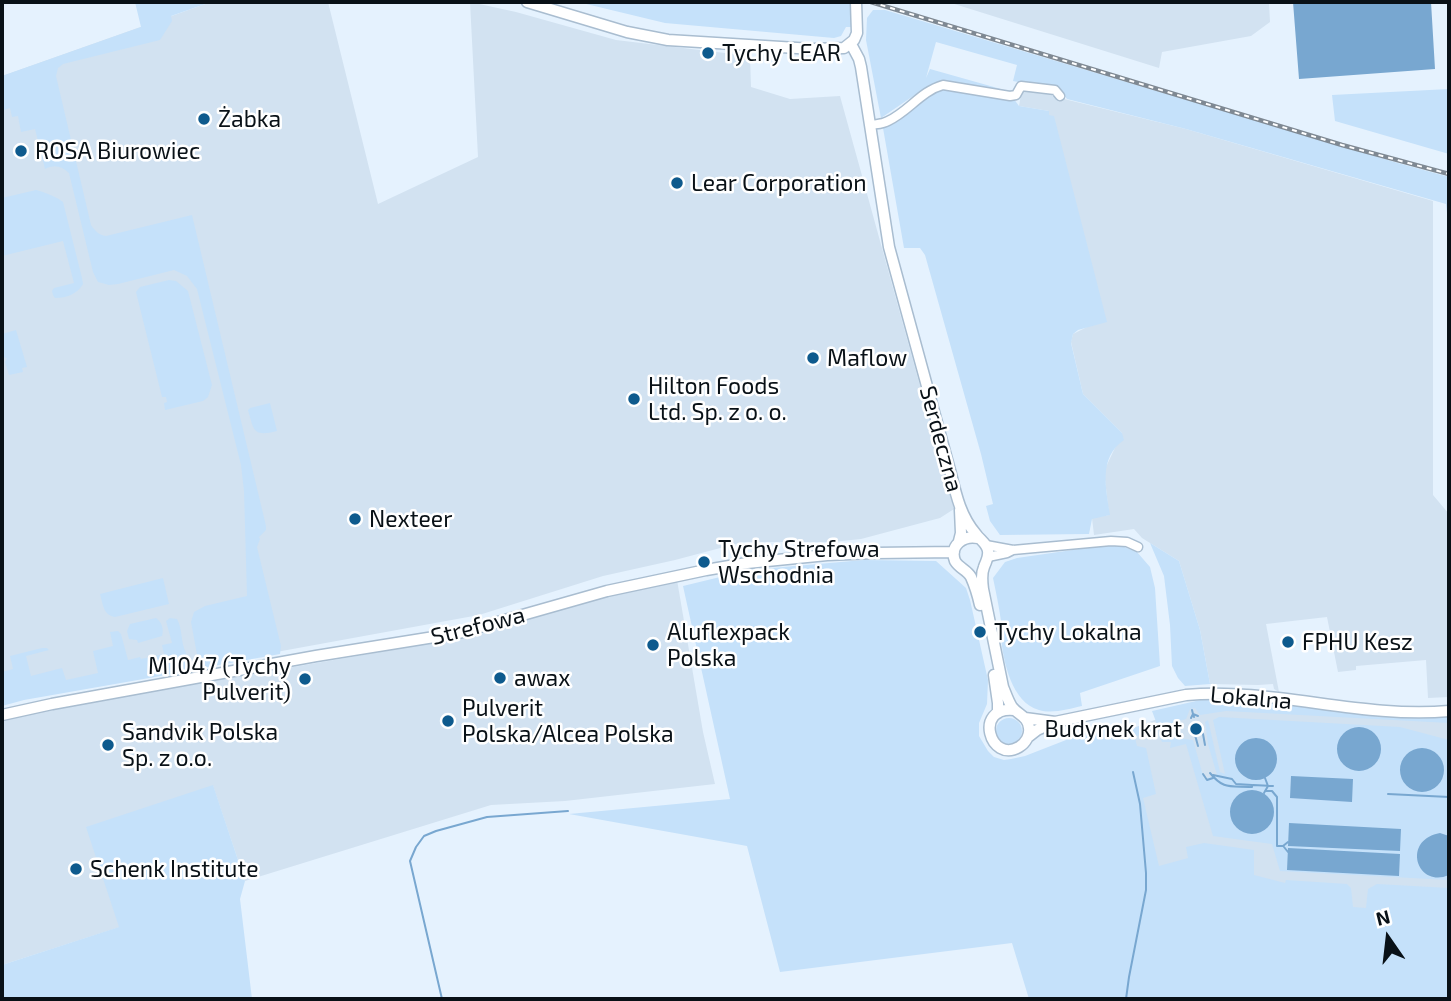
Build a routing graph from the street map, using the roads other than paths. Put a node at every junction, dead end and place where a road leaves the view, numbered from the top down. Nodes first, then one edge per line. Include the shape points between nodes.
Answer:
1 (527, 2) edge
2 (856, 2) edge
3 (851, 44) junction
4 (1060, 96) dead end
5 (871, 125) junction
6 (960, 508) junction
7 (978, 538) junction
8 (959, 541) junction
9 (986, 545) junction
10 (1138, 547) dead end
11 (1013, 550) junction
12 (954, 552) junction
13 (986, 561) junction
14 (966, 570) junction
15 (1014, 710) junction
16 (1449, 711) edge
17 (998, 713) junction
18 (2, 716) edge
19 (1026, 718) junction
20 (1055, 722) junction
21 (1028, 737) junction

1 - 3 street via 668,40 813,49
2 - 3 street, Serdeczna via 857,33
3 - 5 street, Serdeczna via 859,59
4 - 5 street via 1055,90 1021,86 1010,96 943,85 932,88 898,116
5 - 6 street, Serdeczna via 889,247
6 - 7 street, Serdeczna
6 - 8 street, Serdeczna
7 - 8 street
7 - 9 street
8 - 12 street
9 - 11 street
9 - 13 street
10 - 11 street via 1111,541
11 - 13 street
12 - 14 street via 958,565
12 - 18 street, Strefowa via 836,554 706,570 607,591 449,635
13 - 14 street via 976,570
13 - 15 street via 983,589 1003,687
14 - 17 street via 981,608
15 - 17 street
15 - 19 street
16 - 20 street, Lokalna via 1379,711 1202,693
17 - 21 street via 989,727 991,739 999,747 1016,748
19 - 20 street, Lokalna
19 - 21 street
20 - 21 street, Lokalna

